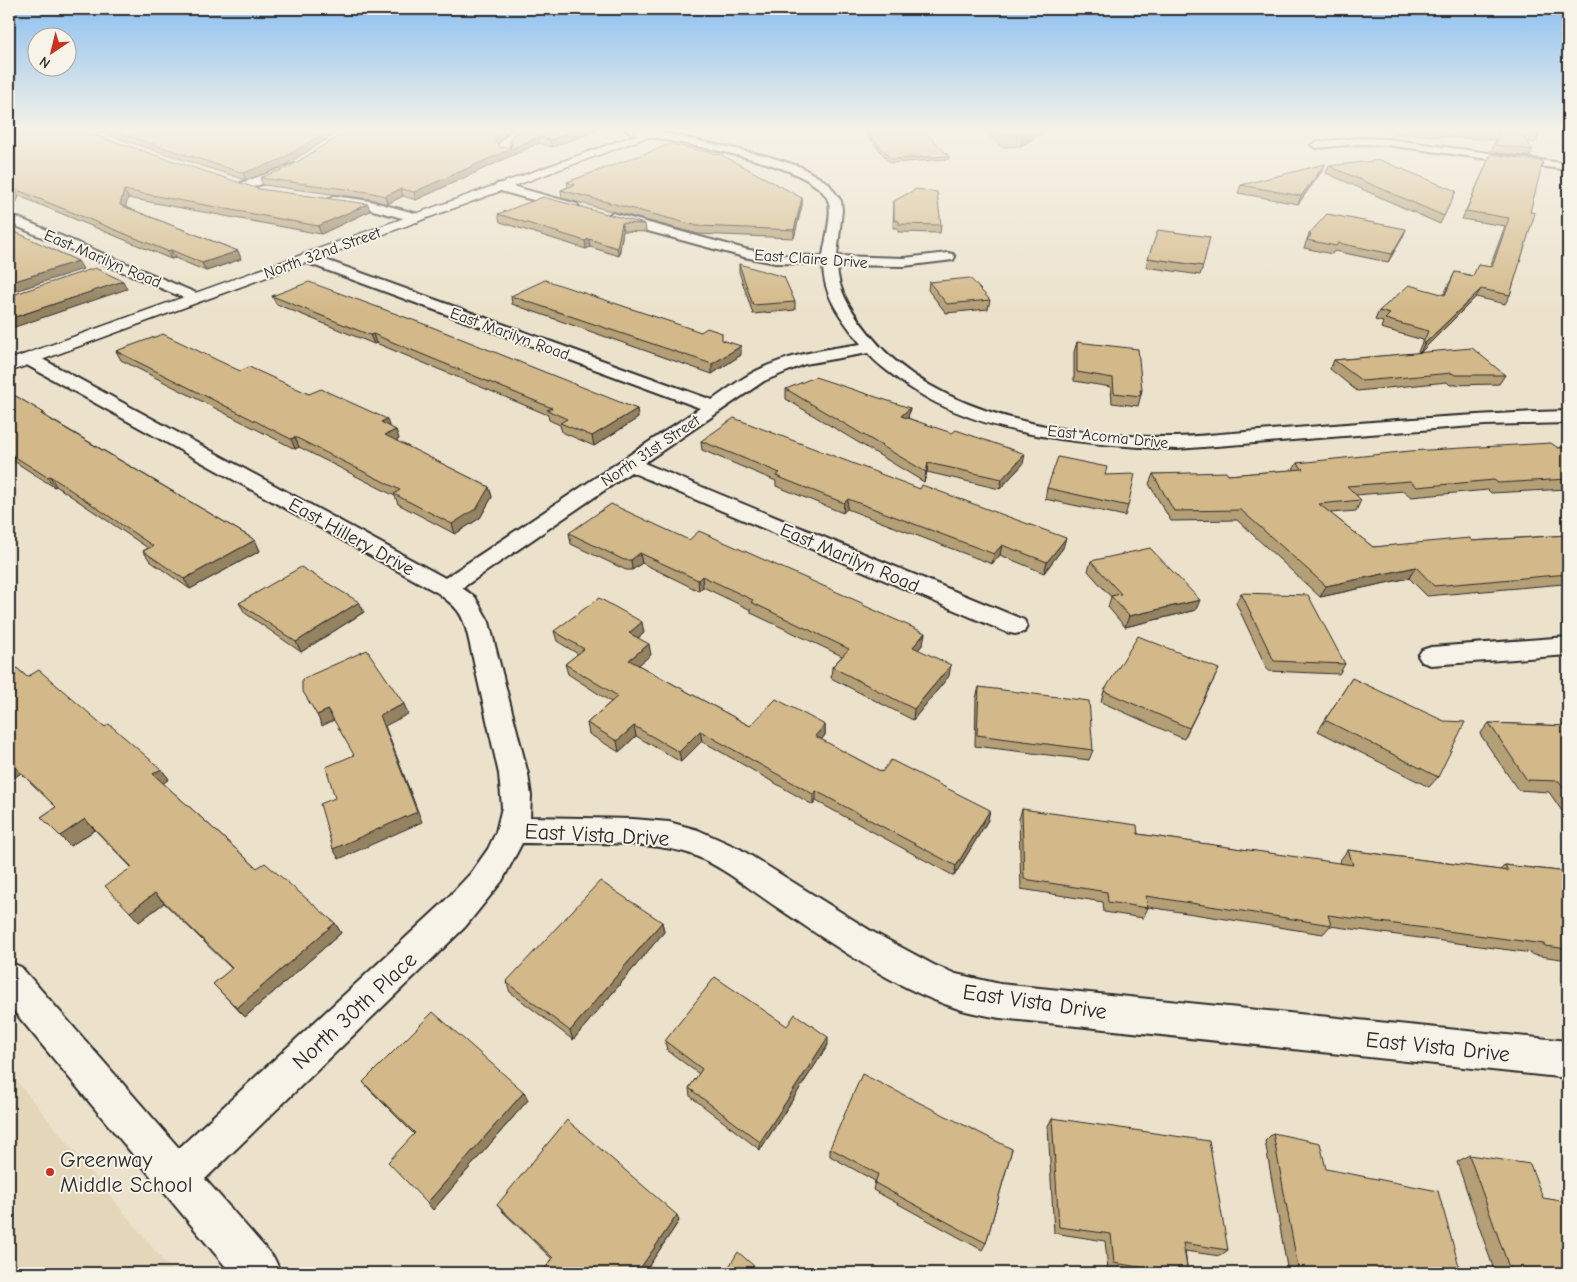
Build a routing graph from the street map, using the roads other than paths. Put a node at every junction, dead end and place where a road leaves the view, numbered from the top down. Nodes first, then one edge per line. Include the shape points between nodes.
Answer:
1 (256, 189) edge
2 (496, 189) edge
3 (508, 189) edge
4 (826, 189) edge
5 (266, 192) edge
6 (322, 199) edge
7 (582, 209) edge
8 (600, 214) edge
9 (9, 218) edge
10 (417, 218) junction
11 (948, 257) dead end
12 (307, 258) junction
13 (831, 261) junction
14 (118, 264) junction
15 (100, 270) edge
16 (196, 298) junction
17 (870, 348) junction
18 (19, 363) edge
19 (714, 407) junction
20 (1568, 417) edge
21 (629, 464) junction
22 (446, 588) junction
23 (1016, 626) dead end
24 (1568, 646) edge
25 (1431, 656) dead end
26 (511, 830) junction
27 (9, 979) edge
28 (1568, 1060) edge
29 (178, 1177) junction
30 (259, 1273) edge

1 - 5 street
2 - 10 main road, North 32nd Street
3 - 7 street
4 - 13 street, East Acoma Drive via 835,201 836,210
6 - 10 street via 370,205
8 - 13 street, East Claire Drive via 760,257
9 - 14 street, East Marilyn Road
10 - 12 main road, North 32nd Street
11 - 13 street, East Claire Drive via 904,262
12 - 16 main road, North 32nd Street
12 - 19 street, East Marilyn Road
13 - 17 street, East Acoma Drive via 834,294
14 - 15 street
14 - 16 street, East Marilyn Road
16 - 18 main road, North 32nd Street
17 - 19 street, North 31st Street via 800,359 778,366
17 - 20 street, East Acoma Drive via 897,373 975,412 1046,430 1105,439 1202,442 1485,419
18 - 22 street, East Hillery Drive
19 - 21 street, North 31st Street
21 - 22 street, North 31st Street
21 - 23 street, East Marilyn Road
22 - 26 street, East Hillery Drive via 467,603 477,622 513,771 516,816
24 - 25 street
26 - 28 street, East Vista Drive via 633,832 669,835 698,842 922,977 956,991 1000,1001
26 - 29 street, North 30th Place via 503,853 485,881 453,916
27 - 29 street
29 - 30 street

